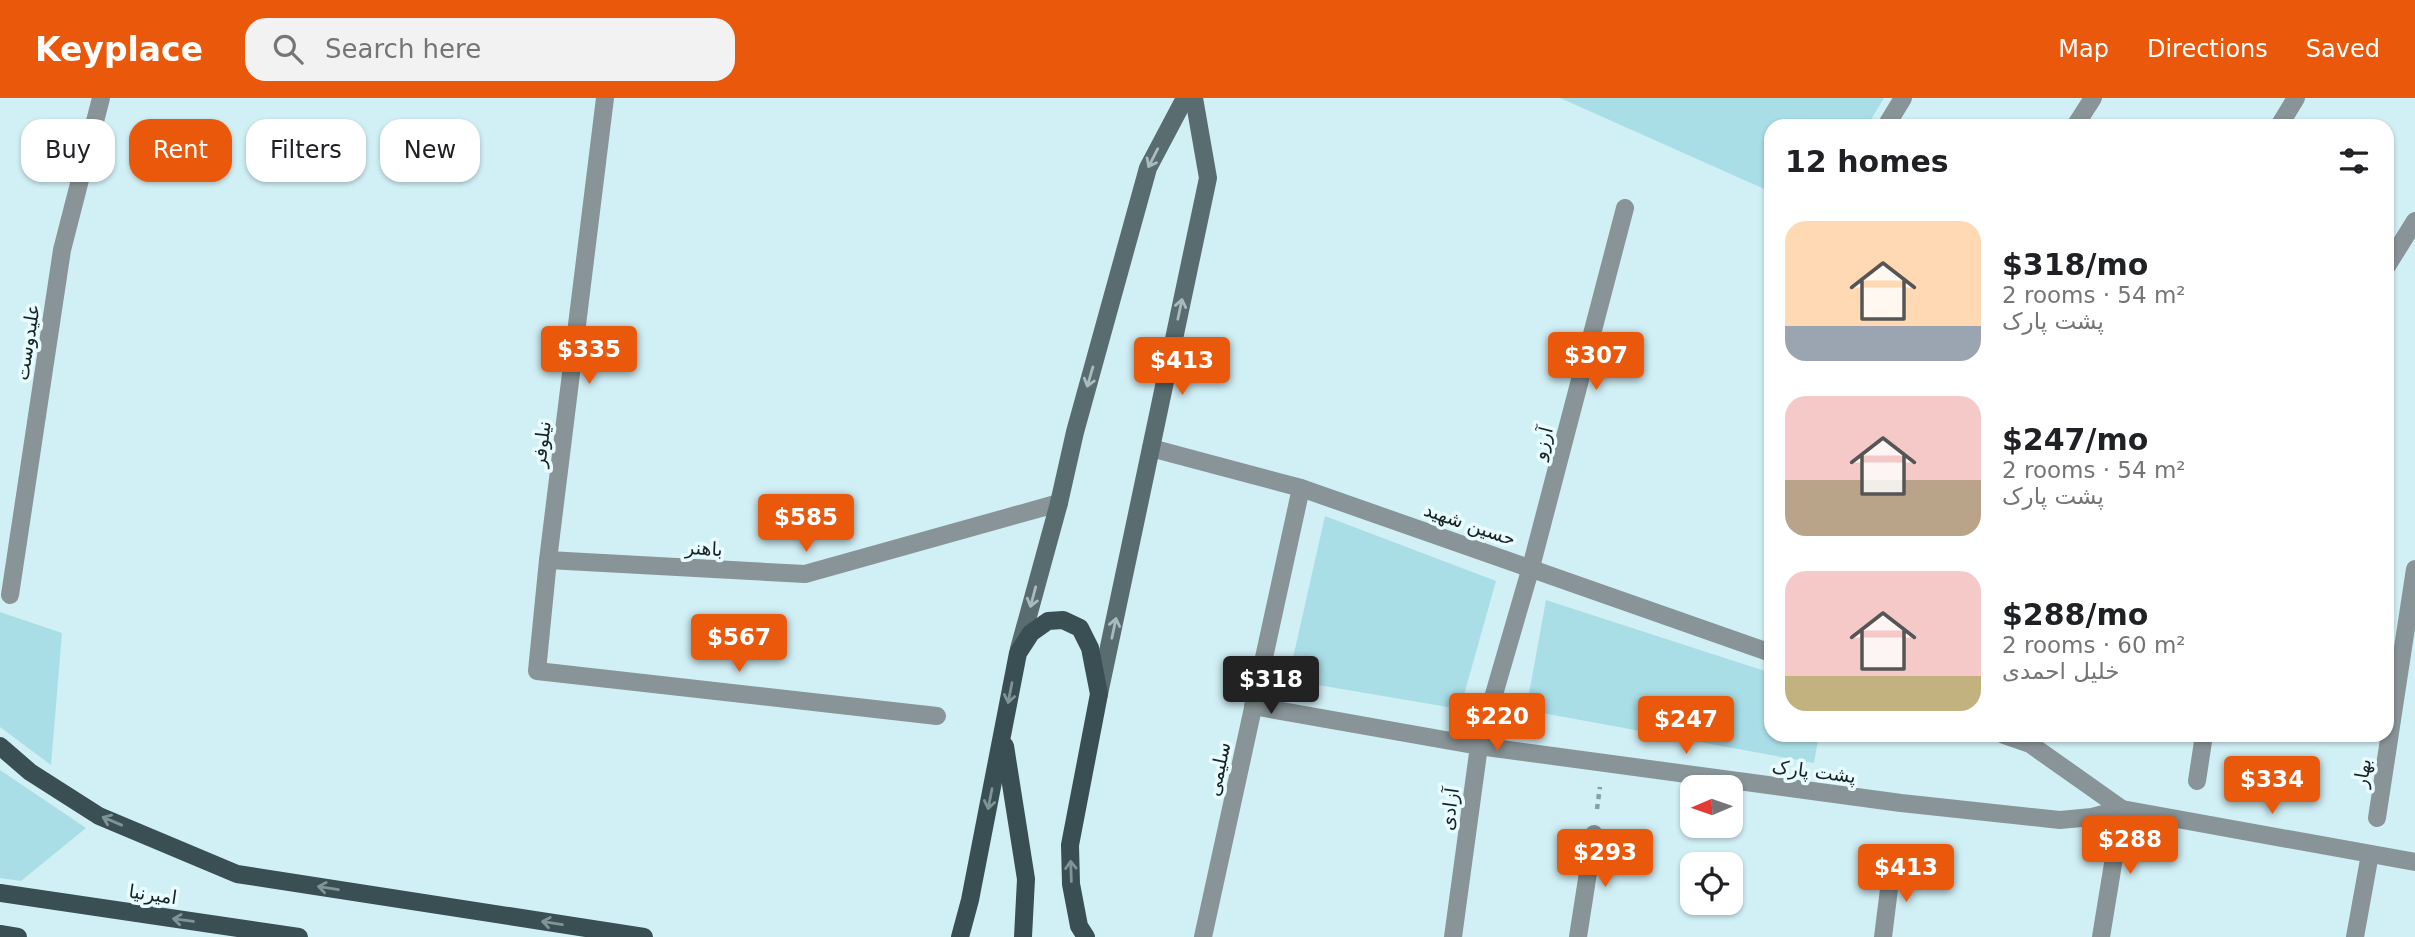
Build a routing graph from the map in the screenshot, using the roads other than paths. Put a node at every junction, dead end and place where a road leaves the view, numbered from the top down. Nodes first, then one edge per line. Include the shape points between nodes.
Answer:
1 (101, 98) edge
2 (605, 98) edge
3 (1185, 98) edge
4 (1194, 98) edge
5 (1903, 98) edge
6 (2093, 98) edge
7 (2296, 98) edge
8 (1890, 119) edge
9 (2080, 119) edge
10 (2283, 119) edge
11 (1625, 208) dead end
12 (2415, 221) edge
13 (2394, 255) edge
14 (1151, 449) junction
15 (1301, 488) junction
16 (1059, 503) junction
17 (548, 560) junction
18 (1531, 567) junction
19 (2415, 569) edge
20 (10, 595) dead end
21 (1764, 650) edge
22 (1018, 653) junction
23 (1099, 694) junction
24 (1253, 706) junction
25 (2394, 707) edge
26 (937, 716) dead end
27 (1003, 732) junction
28 (2034, 742) edge
29 (2203, 742) edge
30 (2389, 742) edge
31 (0, 746) edge
32 (1479, 746) junction
33 (2197, 781) dead end
34 (2122, 809) junction
35 (2377, 818) dead end
36 (1594, 834) road end
37 (2370, 854) junction
38 (2415, 862) edge
39 (1892, 866) dead end
40 (0, 893) edge
41 (0, 934) edge
42 (18, 937) edge
43 (299, 937) edge
44 (644, 937) edge
45 (960, 937) edge
46 (1023, 937) edge
47 (1086, 937) edge
48 (1203, 937) edge
49 (1453, 937) edge
50 (1577, 937) edge
51 (1883, 937) edge
52 (2101, 937) edge
53 (2355, 937) edge

1 - 20 street, علیدوست via 62,250
2 - 17 street, نیلوفر
3 -> 16 main road via 1148,168 1074,432
14 -> 4 main road via 1208,178
5 - 8 street
6 - 9 street
7 - 10 street
11 - 18 street, آرزو
12 - 13 street
14 - 15 street, حسین شهید
23 -> 14 main road
15 - 18 street, حسین شهید
15 - 24 street, سلیمی
16 - 17 street, باهنر via 805,574
16 -> 22 main road
17 - 26 street, نیلوفر via 537,671
18 - 21 street, حسین شهید
18 - 32 street, آزادی
19 - 25 street, بهار
22 - 23 main road via 1031,633 1048,621 1063,620 1080,628 1090,648
22 -> 27 main road
47 -> 23 main road via 1079,926 1071,884 1070,845
24 - 32 street, پشت پارک
24 - 48 street, سلیمی
27 -> 45 main road
27 - 46 main road via 1026,879
28 - 34 street
29 - 33 street
30 - 35 street, بهار
44 -> 31 main road via 237,874 99,816 30,772
32 - 34 street, پشت پارک via 2060,820
32 - 49 street, آزادی
34 - 37 street
34 - 52 street
36 - 50 street
37 - 38 street
37 - 53 street
39 - 51 street
43 -> 40 main road, امیرنیا
41 - 42 main road

